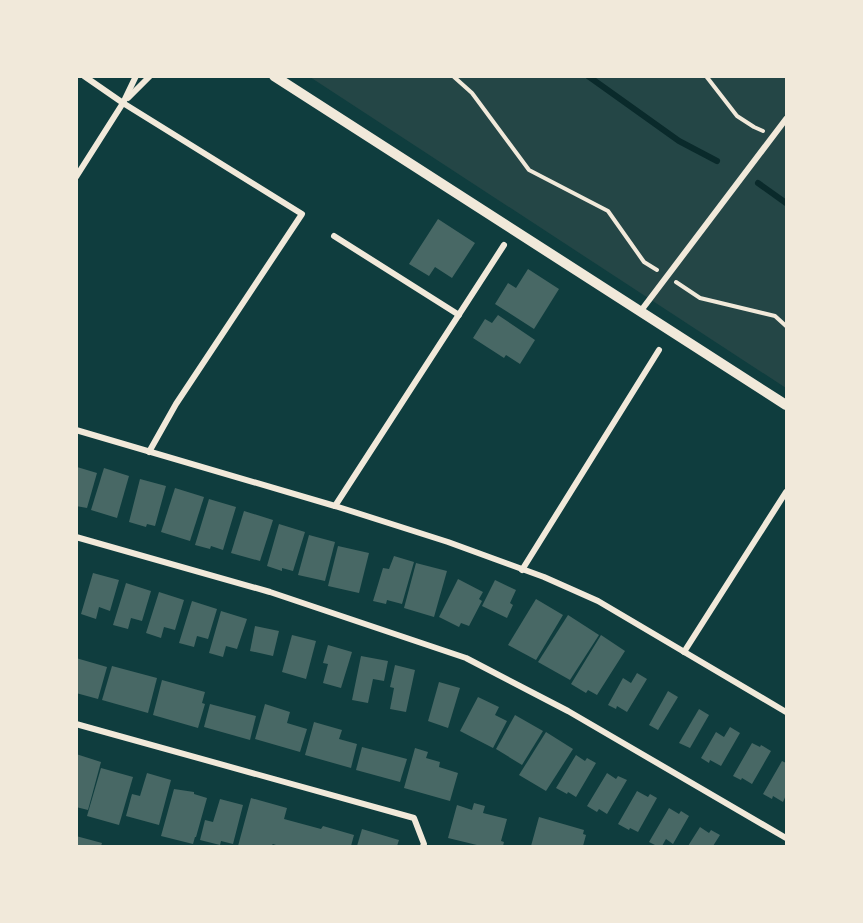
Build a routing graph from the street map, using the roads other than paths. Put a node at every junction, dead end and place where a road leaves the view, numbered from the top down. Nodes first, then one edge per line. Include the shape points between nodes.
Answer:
1 (84, 76) edge
2 (136, 76) edge
3 (150, 76) edge
4 (274, 76) edge
5 (123, 103) junction
6 (786, 119) edge
7 (76, 177) edge
8 (334, 236) dead end
9 (504, 245) dead end
10 (640, 312) junction
11 (459, 315) junction
12 (659, 350) dead end
13 (786, 405) edge
14 (76, 430) edge
15 (149, 452) junction
16 (786, 492) edge
17 (335, 507) junction
18 (76, 537) edge
19 (522, 570) junction
20 (684, 652) junction
21 (786, 712) edge
22 (76, 724) edge
23 (786, 838) edge
24 (423, 846) edge

1 - 5 street
2 - 5 street
3 - 5 street
4 - 10 street
5 - 7 street
5 - 15 street via 302,214 176,404
6 - 10 street
8 - 11 street
9 - 11 street
10 - 13 street
11 - 17 street
12 - 19 street
14 - 15 street
15 - 17 street
16 - 20 street
17 - 19 street
18 - 23 street via 270,592 466,658 568,711
19 - 20 street via 598,601
20 - 21 street
22 - 24 street via 414,818

